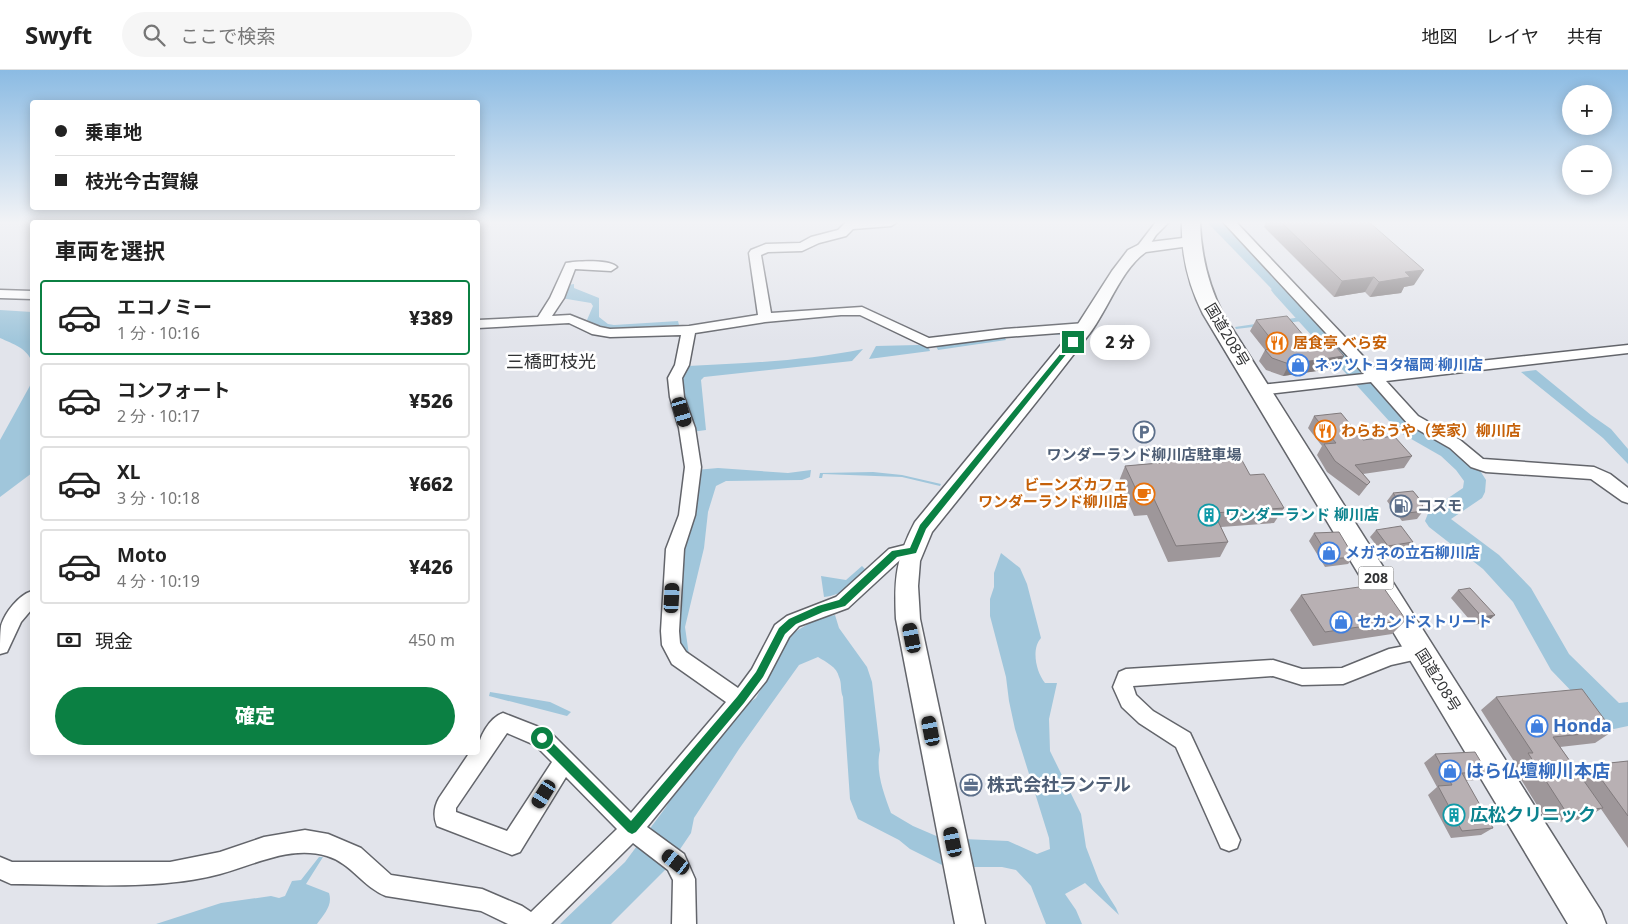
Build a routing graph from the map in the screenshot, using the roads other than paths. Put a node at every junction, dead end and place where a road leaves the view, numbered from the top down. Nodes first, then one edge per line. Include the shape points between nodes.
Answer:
1 (756, 262) edge
2 (1128, 262) edge
3 (1194, 262) edge
4 (1266, 262) edge
5 (610, 267) dead end
6 (0, 294) edge
7 (30, 295) edge
8 (765, 318) junction
9 (542, 321) junction
10 (480, 324) edge
11 (1086, 327) junction
12 (689, 330) junction
13 (1628, 349) edge
14 (1375, 378) junction
15 (1260, 390) junction
16 (1628, 497) edge
17 (913, 550) junction
18 (30, 600) edge
19 (0, 646) edge
20 (1420, 650) junction
21 (740, 700) junction
22 (480, 755) edge
23 (480, 755) edge
24 (564, 761) junction
25 (632, 828) junction
26 (1229, 840) dead end
27 (676, 862) joint
28 (0, 868) edge
29 (969, 916) edge
30 (527, 924) edge
31 (535, 924) edge
32 (684, 924) edge
33 (1588, 924) edge

1 - 8 street
2 - 11 main road
3 - 15 highway, 国道208号 / 208 via 1202,293
4 - 14 street
5 - 9 street via 570,266 557,298
6 - 7 street
8 - 11 street via 862,311 927,343
8 - 12 street
9 - 10 street
9 - 12 street via 570,319 597,332 610,333
11 - 17 main road via 923,528
12 - 21 street via 682,365 675,378 693,467 687,515 675,549 671,645 679,658
13 - 14 street
14 - 15 street
14 - 16 street via 1413,420 1455,444 1477,463 1594,473
15 - 20 highway, 国道208号 / 208
17 - 21 street via 895,554 842,603 793,621 782,631 759,674
17 - 29 main road via 906,586 908,619
18 - 19 street via 14,617
20 - 26 street via 1343,676 1302,677 1273,668 1126,678 1123,688 1129,701 1146,717 1183,740
20 - 33 highway, 国道208号 / 208
21 - 25 street
22 - 24 street via 446,805 445,818 512,844
23 - 24 street via 502,722 542,738
24 - 25 street
25 - 27 street
25 - 31 street
27 - 32 street via 684,879
28 - 30 street via 11,873 170,872 305,841 353,856 386,885 482,900 514,914

